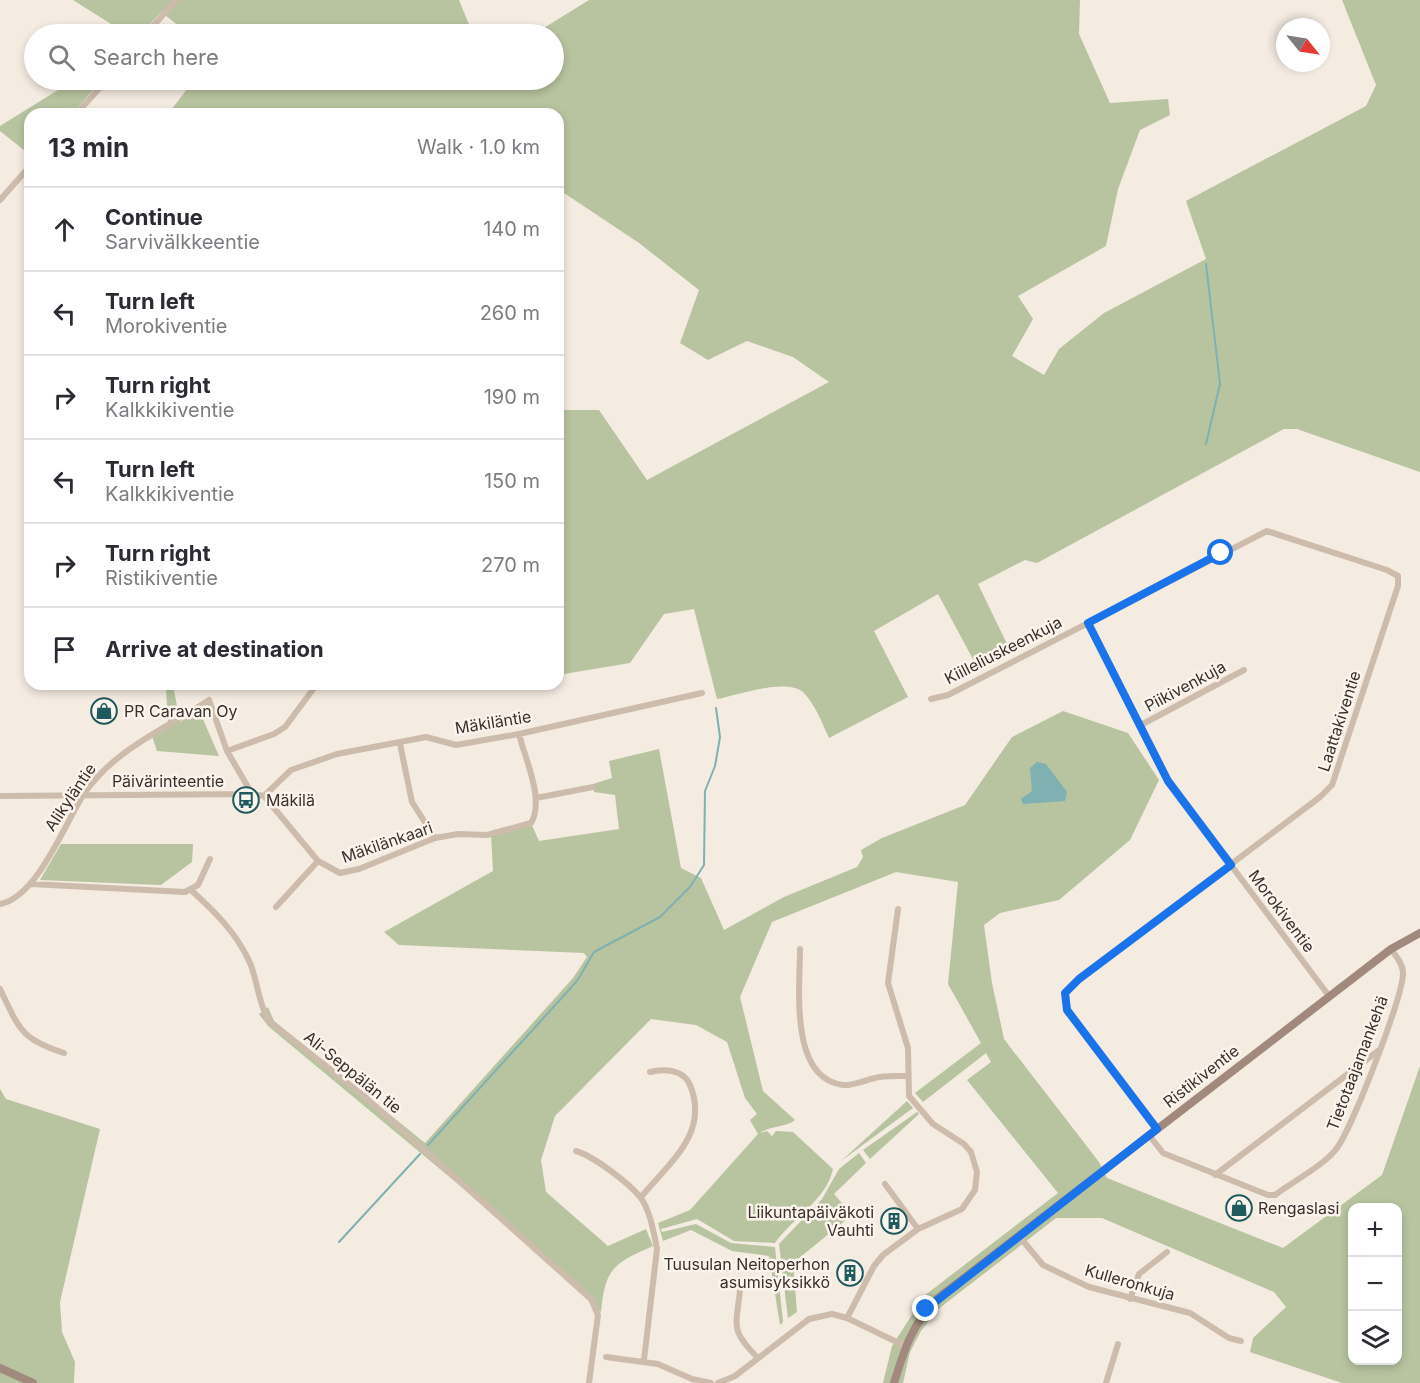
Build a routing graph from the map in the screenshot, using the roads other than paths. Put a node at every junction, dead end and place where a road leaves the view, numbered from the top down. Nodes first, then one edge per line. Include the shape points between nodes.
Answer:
1 (176, 0) edge
2 (155, 24) edge
3 (98, 90) edge
4 (81, 108) edge
5 (24, 173) edge
6 (0, 200) edge
7 (1398, 576) joint
8 (1088, 623) junction
9 (1244, 670) dead end
10 (313, 690) edge
11 (702, 693) dead end
12 (931, 699) dead end
13 (1139, 726) junction
14 (519, 734) junction
15 (400, 744) junction
16 (227, 751) junction
17 (593, 787) dead end
18 (252, 794) junction
19 (84, 795) junction
20 (0, 796) edge
21 (264, 796) junction
22 (536, 798) junction
23 (435, 838) junction
24 (210, 859) dead end
25 (318, 861) junction
26 (1231, 865) junction
27 (31, 884) junction
28 (191, 890) junction
29 (0, 904) edge
30 (276, 907) dead end
31 (898, 909) dead end
32 (1420, 933) edge
33 (800, 949) dead end
34 (1391, 949) junction
35 (0, 989) edge
36 (1329, 996) junction
37 (1379, 1051) junction
38 (64, 1053) dead end
39 (650, 1072) dead end
40 (907, 1076) junction
41 (1157, 1129) junction
42 (1149, 1136) junction
43 (576, 1151) dead end
44 (1215, 1175) junction
45 (885, 1184) dead end
46 (641, 1197) junction
47 (918, 1229) junction
48 (1019, 1236) junction
49 (1167, 1252) dead end
50 (740, 1290) dead end
51 (1130, 1299) junction
52 (847, 1318) junction
53 (1241, 1341) dead end
54 (1118, 1344) dead end
55 (905, 1346) junction
56 (606, 1357) dead end
57 (758, 1358) junction
58 (644, 1360) junction
59 (0, 1368) edge
60 (33, 1383) edge
61 (589, 1383) edge
62 (711, 1383) edge
63 (718, 1383) edge
64 (894, 1383) edge
65 (1106, 1383) edge

1 - 2 street
3 - 4 street
5 - 6 street
7 - 8 street, Kiilleliuskeenkuja via 1267,531
7 - 26 street, Laattakiventie via 1398,586 1332,785
8 - 12 street, Kiilleliuskeenkuja via 948,695
8 - 13 street, Morokiventie
9 - 13 street, Piikivenkuja
10 - 16 street via 285,727
11 - 14 street, Mäkiläntie
13 - 26 street, Morokiventie via 1168,781
14 - 15 street, Mäkiläntie via 456,745 426,737
14 - 22 street
15 - 21 street, Mäkiläntie via 337,754 291,770
15 - 23 street via 412,802
16 - 18 street
16 - 19 street, Alikyläntie via 208,700 112,760
17 - 22 street
18 - 19 street, Päivärinteentie
18 - 21 street, Päivärinteentie
19 - 20 street, Päivärinteentie
19 - 27 street, Alikyläntie
21 - 25 street, Mäkilänkaari
22 - 23 street, Mäkilänkaari via 531,823 487,835
23 - 25 street, Mäkilänkaari via 340,873
24 - 28 street via 198,885
25 - 30 street
26 - 36 street, Morokiventie
26 - 41 street, Laattakiventie via 1065,993 1067,1010
27 - 28 street
27 - 29 street, Alikyläntie
28 - 61 street, Ali-Seppälän tie via 226,922 250,963 269,1021 364,1096 591,1299 598,1315
31 - 40 street via 888,982 908,1048
32 - 34 street, Ristikiventie
33 - 40 street via 801,1026 805,1048 816,1071 832,1083 846,1086 876,1077
34 - 36 street, Ristikiventie
34 - 37 street, Tietotaajamankehä via 1403,971 1402,983
35 - 38 street via 28,1038
36 - 41 street, Ristikiventie
37 - 44 street
37 - 44 street, Tietotaajamankehä via 1335,1151 1275,1195
39 - 46 street via 682,1073 687,1077 697,1101 697,1112 687,1142
40 - 47 street via 909,1096 933,1124 964,1144 977,1172 975,1190 962,1209
41 - 42 street, Ristikiventie
42 - 44 street, Tietotaajamankehä via 1164,1153
42 - 48 street, Ristikiventie
43 - 46 street via 587,1154
45 - 47 street
46 - 58 street via 657,1249
47 - 52 street via 874,1266
48 - 51 street, Kulleronkuja via 1043,1265 1089,1287
48 - 55 street, Ristikiventie via 932,1304 917,1321
49 - 51 street via 1139,1274
50 - 57 street via 738,1338
51 - 53 street, Kulleronkuja via 1190,1313 1229,1338
52 - 55 street
52 - 57 street via 832,1314 809,1319
54 - 65 street
55 - 64 street, Ristikiventie
56 - 58 street
57 - 63 street via 735,1376
58 - 62 street
59 - 60 street

